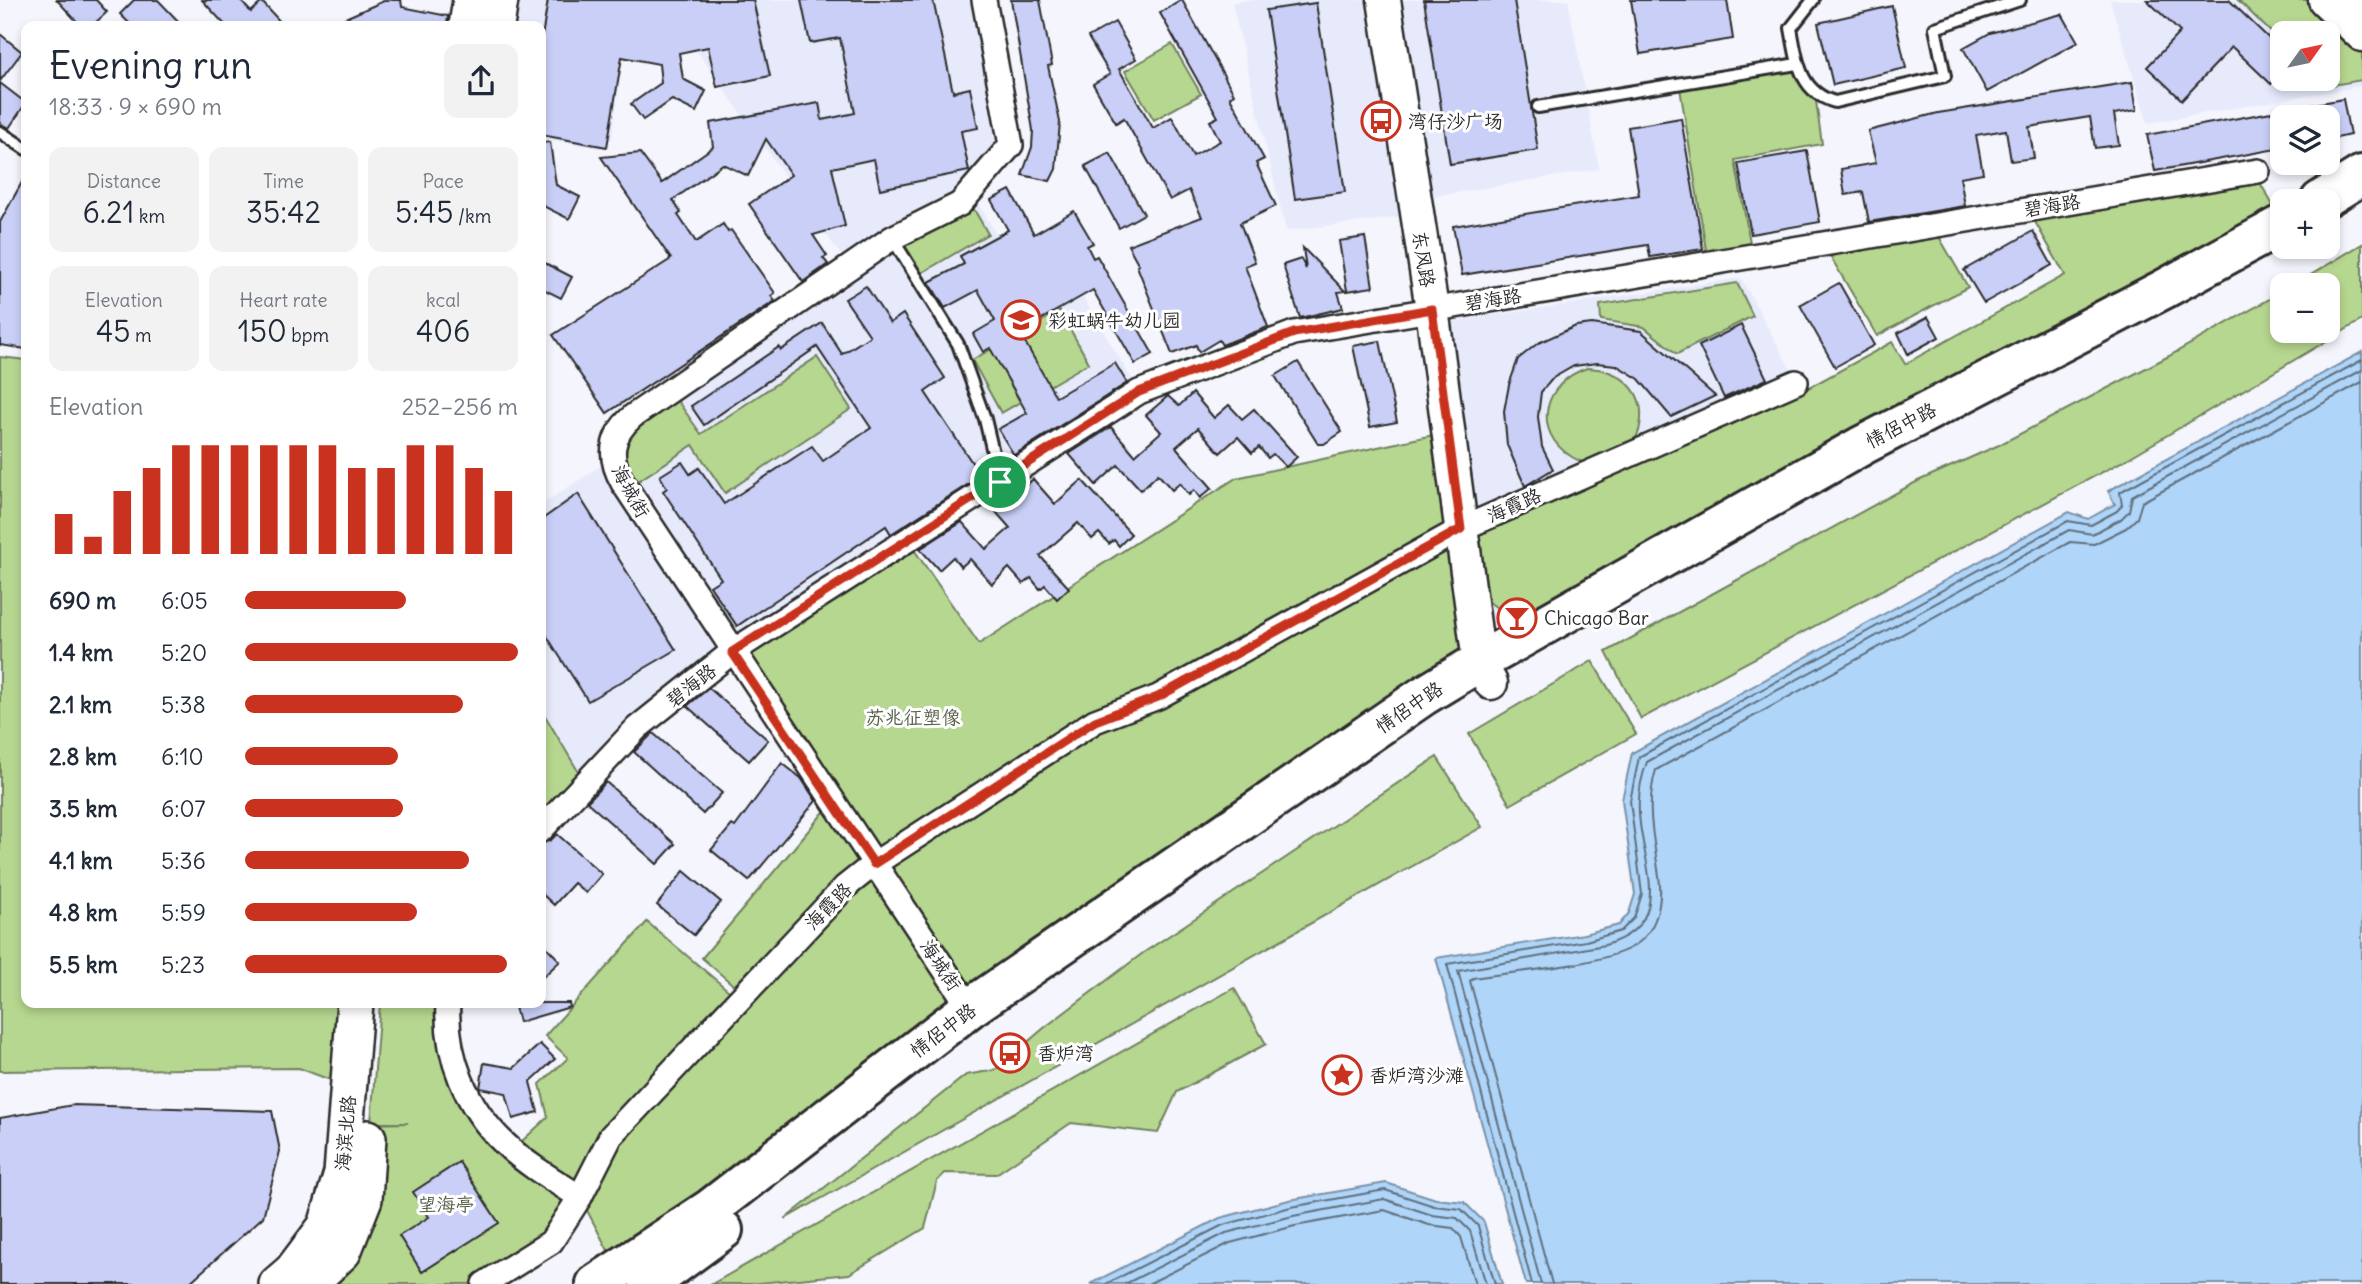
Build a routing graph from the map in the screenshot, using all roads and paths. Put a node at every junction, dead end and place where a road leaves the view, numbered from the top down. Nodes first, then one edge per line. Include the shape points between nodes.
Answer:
1 (984, 0) edge
2 (1384, 0) edge
3 (1813, 0) edge
4 (2020, 0) edge
5 (2325, 0) edge
6 (494, 7) edge
7 (474, 21) edge
8 (2362, 34) edge
9 (1797, 64) junction
10 (1538, 107) dead end
11 (0, 132) edge
12 (21, 146) edge
13 (2258, 171) dead end
14 (2362, 175) edge
15 (2339, 189) edge
16 (2362, 204) edge
17 (2340, 217) edge
18 (2270, 232) edge
19 (892, 238) junction
20 (2270, 259) edge
21 (1432, 309) junction
22 (1796, 382) dead end
23 (1000, 482) junction
24 (1461, 529) junction
25 (732, 652) junction
26 (1485, 672) junction
27 (546, 825) edge
28 (874, 864) junction
29 (355, 1008) edge
30 (378, 1008) edge
31 (448, 1008) edge
32 (970, 1008) junction
33 (580, 1198) junction
34 (277, 1284) edge
35 (309, 1284) edge
36 (484, 1284) edge
37 (596, 1284) edge
38 (649, 1284) edge

1 - 19 street, 海城街 via 1012,145 960,204
2 - 21 street, 东风路
3 - 9 lane via 1791,28
4 - 9 lane via 1935,29 1945,76 1835,102 1820,97
5 - 8 street
6 - 7 main road
9 - 10 lane
11 - 12 lane
13 - 21 street, 碧海路
14 - 15 highway
16 - 17 highway
18 - 26 highway, 情侶中路 via 1863,444
19 - 23 lane via 958,344 985,419
19 - 25 street, 海城街 via 633,416 616,433 612,445 617,472
20 - 26 highway, 情侶中路
21 - 23 street, 碧海路 via 1294,333 1139,392
21 - 24 street, 东风路
22 - 24 street, 海霞路
23 - 25 street, 碧海路
24 - 26 street, 东风路
24 - 28 street, 海霞路 via 1158,697 1095,721
25 - 27 street, 碧海路 via 637,728
25 - 28 street, 海城街
26 - 32 highway, 情侶中路 via 1423,696
26 - 38 highway, 情侶中路 via 1437,715 991,1026
28 - 32 street, 海城街
28 - 33 street, 海霞路 via 845,887 611,1136
29 - 34 main road, 海滨北路 via 342,1173 326,1226
30 - 35 main road, 海滨北路 via 364,1199 343,1252
31 - 33 street via 450,1050 465,1090 484,1119 505,1144
32 - 37 highway, 情侶中路 via 711,1208
33 - 36 street, 海霞路 via 551,1242

